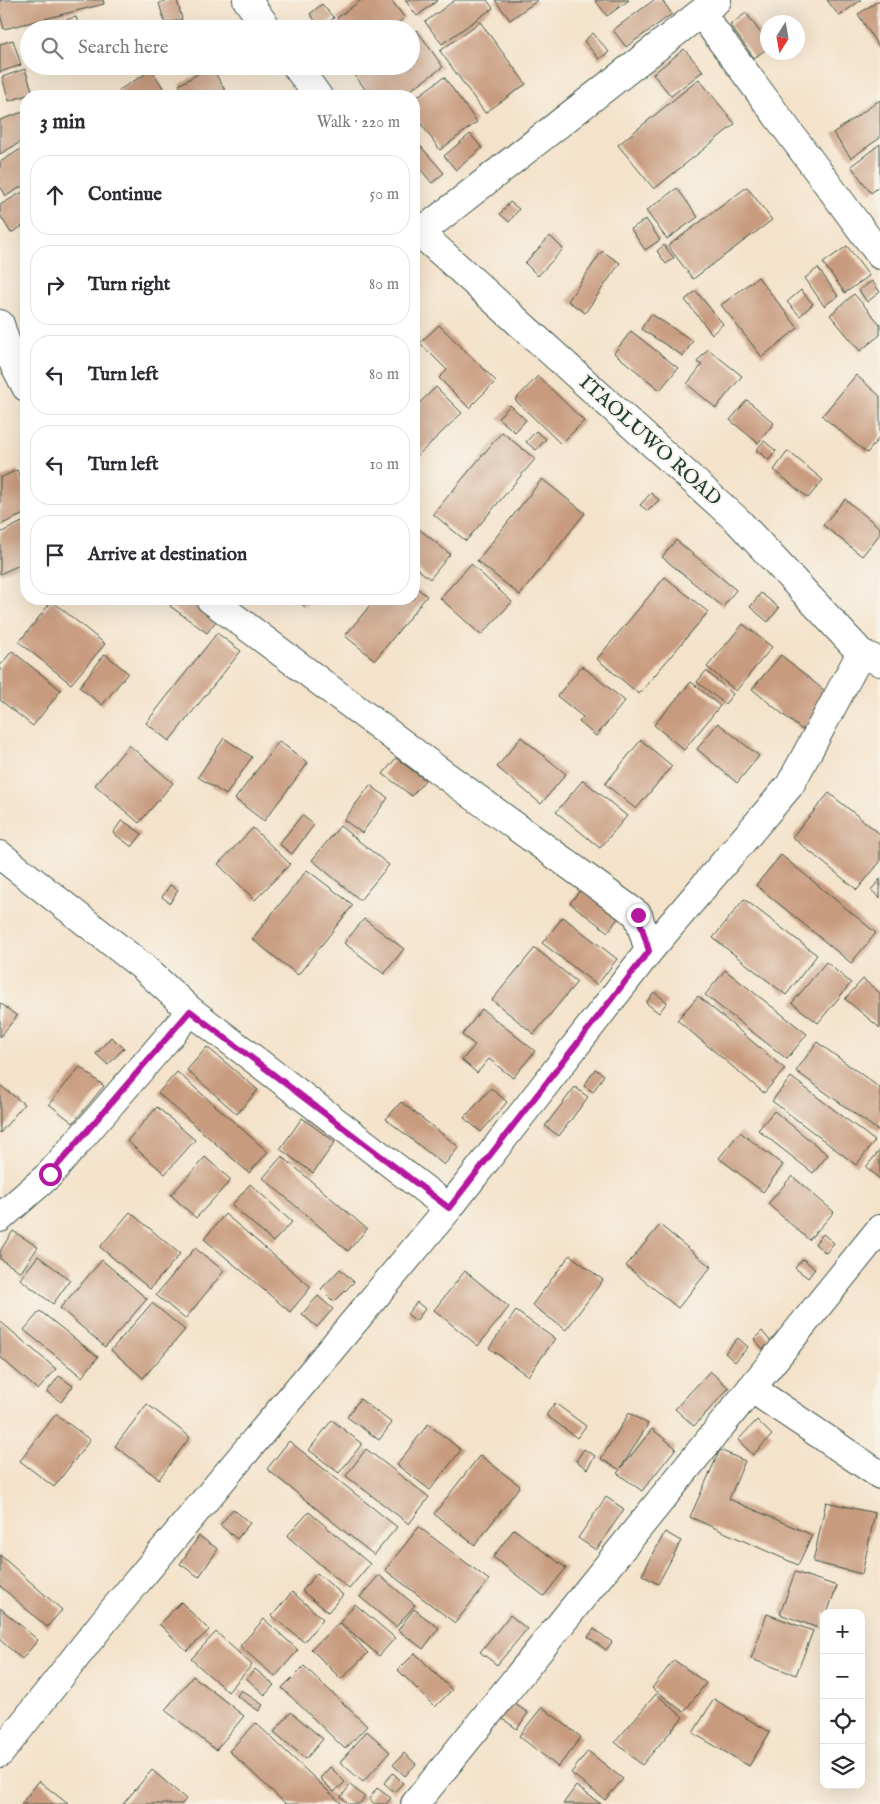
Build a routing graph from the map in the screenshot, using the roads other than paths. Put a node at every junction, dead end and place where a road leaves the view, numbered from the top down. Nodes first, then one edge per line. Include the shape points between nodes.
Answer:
1 (246, 0) edge
2 (709, 7) edge
3 (261, 20) edge
4 (303, 75) edge
5 (314, 90) edge
6 (420, 226) edge
7 (420, 231) edge
8 (880, 255) edge
9 (0, 324) edge
10 (20, 375) edge
11 (218, 605) edge
12 (870, 658) edge
13 (0, 855) edge
14 (649, 951) junction
15 (190, 1011) junction
16 (449, 1208) junction
17 (0, 1218) edge
18 (880, 1229) edge
19 (751, 1388) junction
20 (880, 1475) edge
21 (0, 1753) edge
22 (416, 1804) edge

1 - 3 street
2 - 6 street
2 - 8 street
4 - 5 street
7 - 12 street, ITAOLUWO ROAD via 738,521
9 - 10 street
11 - 14 street via 638,915
12 - 14 street via 790,786
13 - 15 street via 143,967
14 - 16 street
15 - 16 street
15 - 17 street via 50,1174
16 - 21 street via 105,1620
18 - 19 street
19 - 20 street
19 - 22 street

